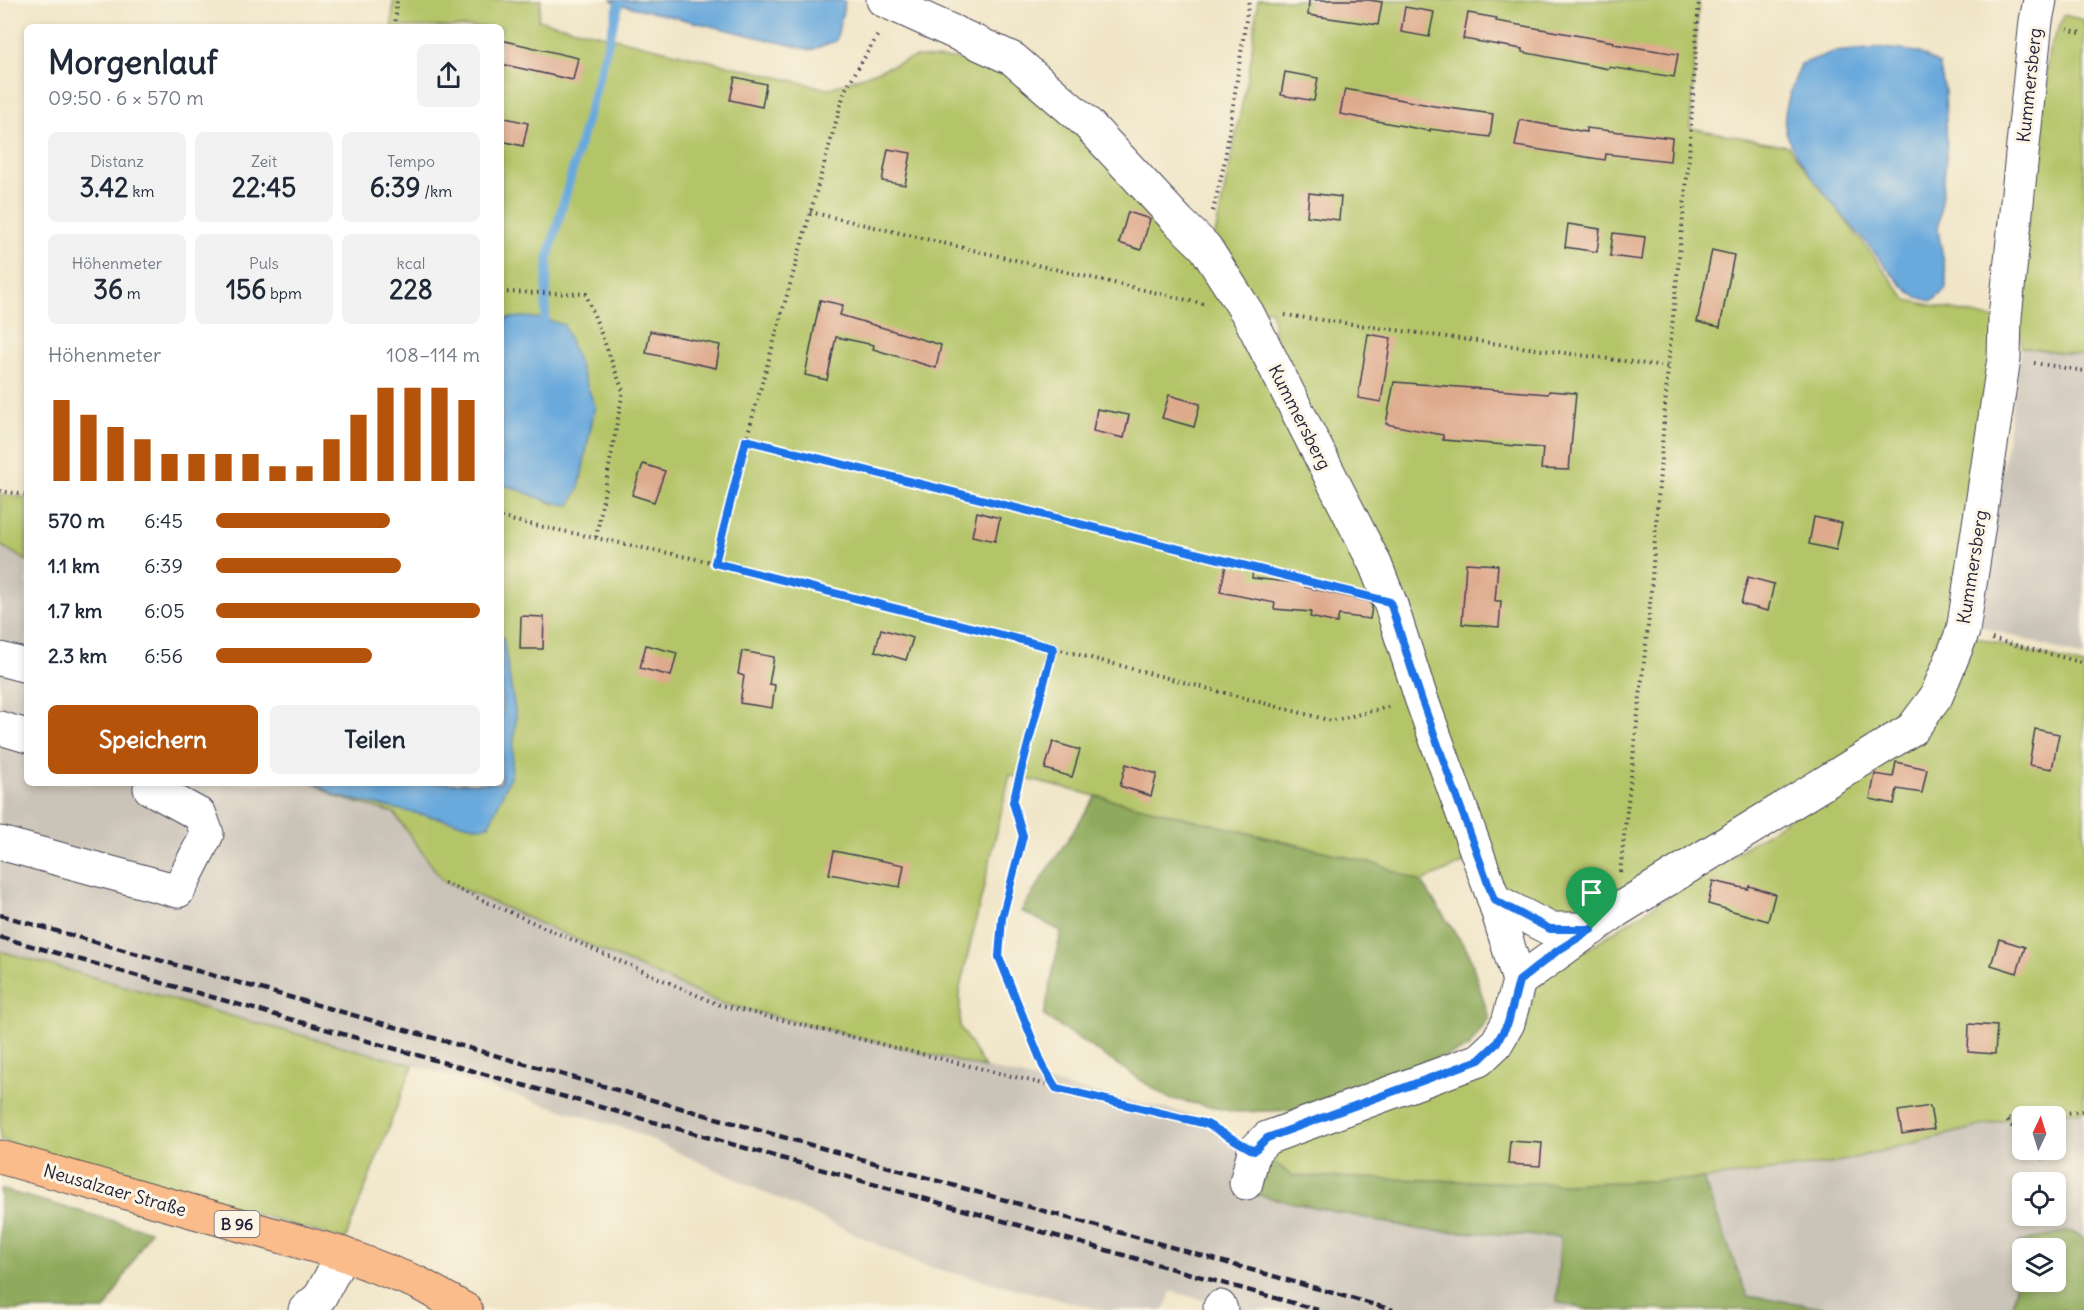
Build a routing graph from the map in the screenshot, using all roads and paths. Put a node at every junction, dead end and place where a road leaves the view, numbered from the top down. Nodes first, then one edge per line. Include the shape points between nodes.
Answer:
1 (397, 0) edge
2 (1249, 0) edge
3 (1698, 0) edge
4 (2040, 0) edge
5 (889, 3) edge
6 (395, 24) edge
7 (1205, 247) junction
8 (504, 292) edge
9 (2004, 358) junction
10 (2084, 371) edge
11 (746, 440) junction
12 (0, 491) edge
13 (24, 495) edge
14 (504, 519) edge
15 (596, 538) junction
16 (715, 563) junction
17 (1390, 602) junction
18 (1963, 631) junction
19 (1053, 648) junction
20 (0, 659) edge
21 (2084, 663) edge
22 (24, 665) edge
23 (1421, 698) junction
24 (0, 729) edge
25 (24, 735) edge
26 (149, 786) edge
27 (0, 843) edge
28 (444, 883) dead end
29 (1494, 900) junction
30 (1604, 920) junction
31 (1519, 981) junction
32 (1056, 1088) junction
33 (2084, 1111) edge
34 (2066, 1113) edge
35 (1254, 1151) junction
36 (0, 1157) edge
37 (1246, 1183) dead end
38 (343, 1254) junction
39 (305, 1310) edge
40 (466, 1310) edge

1 - 6 path
2 - 7 path via 1224,165
3 - 30 path via 1689,157 1648,617
4 - 9 lane, Kummersberg via 2005,317
5 - 7 lane, Kummersberg via 1013,60 1087,123
5 - 11 path via 845,90
7 - 17 lane, Kummersberg via 1248,314 1375,564
8 - 15 path via 586,294 623,391
9 - 10 path
9 - 18 lane, Kummersberg
11 - 16 path
11 - 17 path
12 - 13 path
14 - 15 path
15 - 16 path
16 - 19 path
17 - 23 lane, Kummersberg
18 - 21 path
18 - 30 lane, Kummersberg via 1936,697 1912,729
19 - 23 path via 1332,721
19 - 32 path via 1013,802 1023,836 1002,918 999,957 1043,1066
20 - 22 lane
23 - 29 lane, Kummersberg
24 - 25 lane
26 - 27 lane via 200,815 207,834 178,891
28 - 32 path via 717,1004
29 - 30 lane via 1550,929
29 - 31 lane, Kummersberg
30 - 31 lane, Kummersberg
31 - 35 lane via 1508,1023 1496,1044 1479,1060 1267,1138
32 - 35 path via 1207,1124
33 - 34 path
35 - 37 lane
36 - 38 main road, Neusalzaer Straße / B 96
38 - 39 lane via 320,1297
38 - 40 main road, Neusalzaer Straße / B 96 via 418,1282

